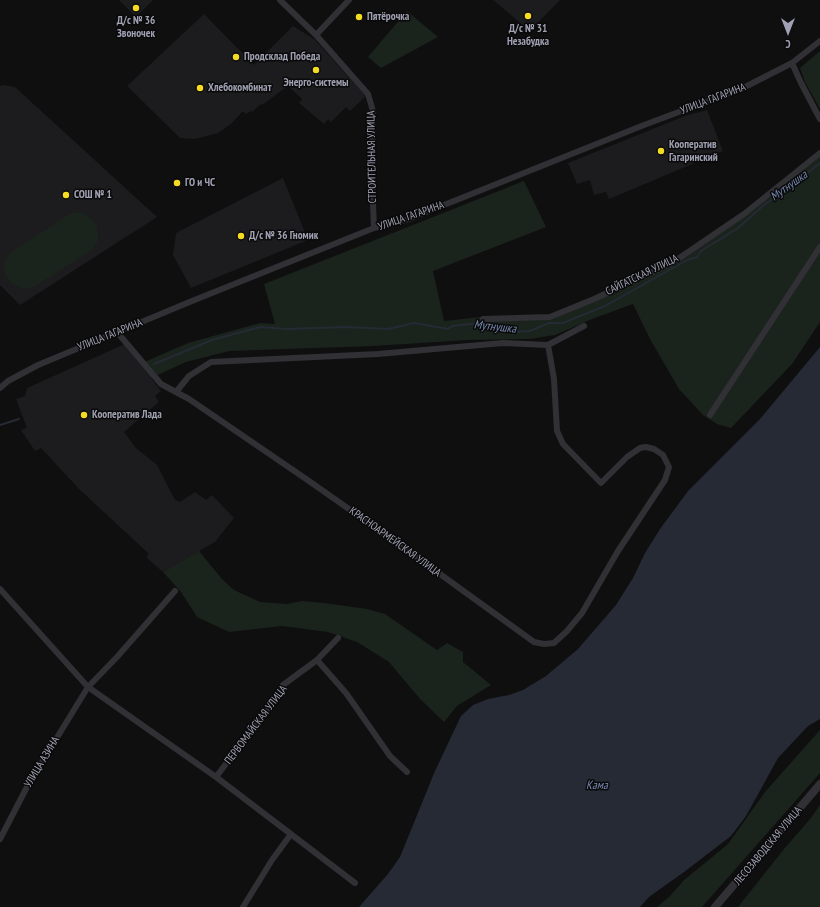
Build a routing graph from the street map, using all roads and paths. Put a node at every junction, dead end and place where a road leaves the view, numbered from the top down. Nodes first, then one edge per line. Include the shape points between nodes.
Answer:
1 (280, 0) edge
2 (349, 0) edge
3 (316, 35) junction
4 (820, 41) edge
5 (792, 63) junction
6 (820, 119) edge
7 (820, 154) edge
8 (374, 228) junction
9 (820, 247) edge
10 (483, 319) dead end
11 (584, 326) dead end
12 (117, 332) junction
13 (548, 345) junction
14 (0, 388) edge
15 (176, 392) junction
16 (710, 415) dead end
17 (0, 588) edge
18 (175, 591) dead end
19 (338, 638) dead end
20 (317, 660) junction
21 (88, 687) junction
22 (407, 772) dead end
23 (216, 778) junction
24 (820, 784) edge
25 (291, 834) junction
26 (0, 839) edge
27 (355, 882) dead end
28 (243, 907) edge
29 (716, 907) edge

1 - 3 street, СТРОИТЕЛЬНАЯ УЛИЦА
2 - 3 street
3 - 8 street, СТРОИТЕЛЬНАЯ УЛИЦА via 368,94 373,111
4 - 5 street, УЛИЦА ГАГАРИНА
5 - 6 street
5 - 8 street, УЛИЦА ГАГАРИНА via 743,88 409,218
7 - 10 street, САЙГАТСКАЯ УЛИЦА via 744,214 672,263 550,317
8 - 12 street, УЛИЦА ГАГАРИНА
9 - 16 street
11 - 13 street
12 - 14 street, УЛИЦА ГАГАРИНА via 38,365
12 - 15 street via 161,384
13 - 15 street via 503,343 378,354 211,362 189,376
13 - 15 street, КРАСНОАРМЕЙСКАЯ УЛИЦА via 554,379 557,431 563,444 595,477 601,483 627,457 646,447 663,455 669,467 665,480 618,551 582,613 554,643 534,642 386,535
17 - 21 street
18 - 21 street
19 - 20 street, ПЕРВОМАЙСКАЯ УЛИЦА
20 - 22 street via 346,693 390,756
20 - 23 street, ПЕРВОМАЙСКАЯ УЛИЦА via 283,685
21 - 23 street
21 - 26 street, УЛИЦА АЗИНА via 28,785
23 - 25 street
24 - 29 street, ЛЕСОЗАВОДСКАЯ УЛИЦА
25 - 27 street
25 - 28 street

